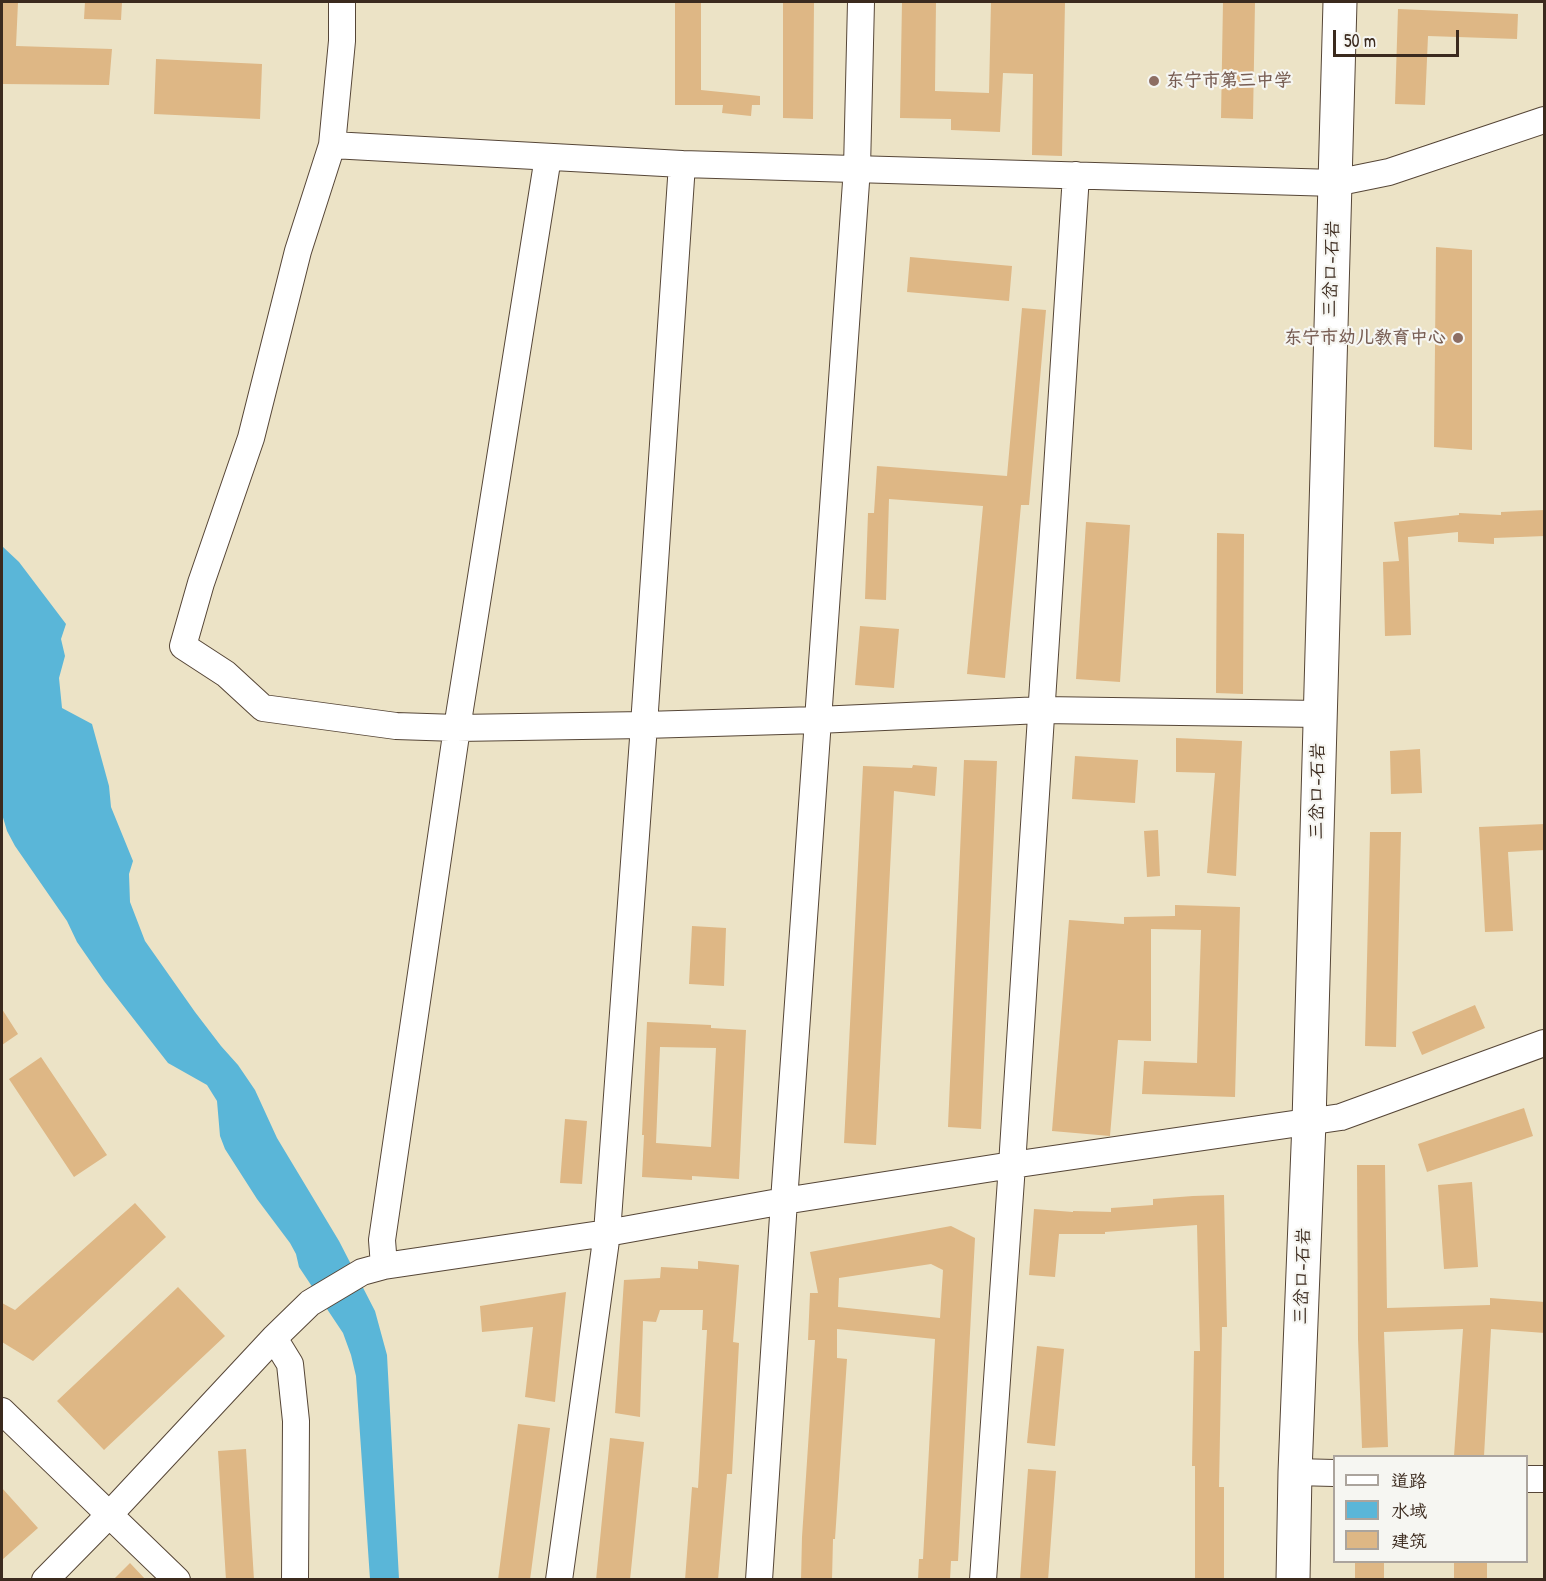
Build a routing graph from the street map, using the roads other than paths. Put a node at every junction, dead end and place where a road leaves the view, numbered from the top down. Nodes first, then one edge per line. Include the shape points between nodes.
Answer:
1 (342, 2) edge
2 (861, 2) edge
3 (1318, 2) edge
4 (1340, 2) edge
5 (1545, 120) edge
6 (332, 145) junction
7 (548, 157) junction
8 (682, 164) junction
9 (857, 168) junction
10 (1076, 175) junction
11 (1324, 183) junction
12 (1042, 710) junction
13 (1309, 714) junction
14 (817, 720) junction
15 (644, 725) junction
16 (457, 728) junction
17 (1545, 1043) edge
18 (1299, 1124) junction
19 (1012, 1165) junction
20 (784, 1201) junction
21 (607, 1233) junction
22 (373, 1269) junction
23 (274, 1338) junction
24 (2, 1411) edge
25 (1295, 1472) junction
26 (1333, 1473) edge
27 (1528, 1479) edge
28 (1545, 1479) edge
29 (109, 1515) junction
30 (45, 1580) edge
31 (177, 1580) edge
32 (295, 1580) edge
33 (559, 1580) edge
34 (759, 1580) edge
35 (983, 1580) edge
36 (1276, 1580) edge
37 (1293, 1580) edge

1 - 6 street
2 - 9 street
3 - 11 highway, 三岔口-石岩
4 - 11 highway, 三岔口-石岩
5 - 11 street via 1389,172
6 - 7 street
6 - 16 street via 298,251 251,438 183,646 226,674 262,708 396,726
7 - 8 street
7 - 16 street
8 - 9 street
8 - 15 street
9 - 10 street
9 - 14 street
10 - 11 street
10 - 12 street
11 - 13 highway, 三岔口-石岩
12 - 13 street
12 - 14 street
12 - 19 street
13 - 18 highway, 三岔口-石岩
14 - 15 street
14 - 20 street
15 - 16 street
15 - 21 street
16 - 22 street via 382,1240
17 - 18 street via 1341,1117
18 - 19 street
18 - 25 highway, 三岔口-石岩
18 - 36 highway, 三岔口-石岩
19 - 20 street
19 - 35 street
20 - 21 street
20 - 34 street
21 - 22 street
21 - 33 street
22 - 23 street via 310,1303
23 - 29 street
23 - 32 street via 290,1364 296,1421
24 - 29 street
25 - 26 street
25 - 37 highway, 三岔口-石岩
27 - 28 street
29 - 30 street
29 - 31 street

